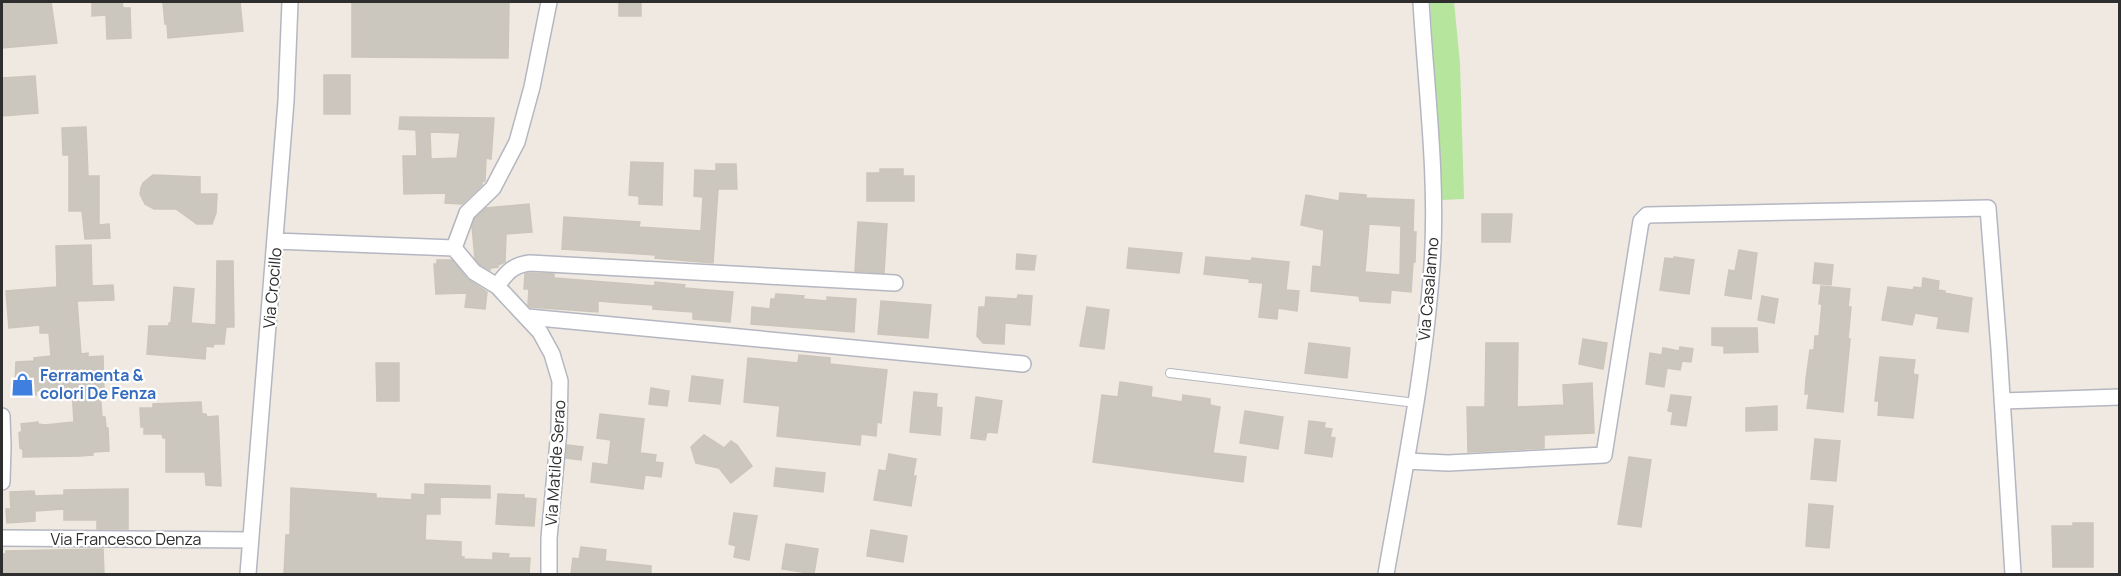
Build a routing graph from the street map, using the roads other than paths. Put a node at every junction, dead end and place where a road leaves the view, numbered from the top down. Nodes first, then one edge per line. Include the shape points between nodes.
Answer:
1 (290, 2) edge
2 (549, 2) edge
3 (1421, 2) edge
4 (275, 241) junction
5 (454, 248) junction
6 (896, 283) dead end
7 (497, 286) junction
8 (528, 317) junction
9 (1023, 364) dead end
10 (1170, 373) dead end
11 (2120, 397) edge
12 (2002, 401) junction
13 (1416, 403) junction
14 (2, 416) edge
15 (1406, 461) junction
16 (2, 482) edge
17 (2, 538) edge
18 (251, 540) junction
19 (248, 574) edge
20 (549, 574) edge
21 (1386, 574) edge
22 (2013, 574) edge

1 - 4 street, Via Crocillo
2 - 5 street via 517,142 493,188 466,213
3 - 13 street, Via Casalanno via 1434,195 1432,265
4 - 5 street
4 - 18 street, Via Crocillo
5 - 7 street, Via Matilde Serao via 474,272
6 - 7 street via 530,263 510,269
7 - 8 street, Via Matilde Serao
8 - 9 street
8 - 20 street, Via Matilde Serao via 552,354 560,381
10 - 13 lane
11 - 12 street
12 - 15 street via 1988,208 1647,215 1641,221 1604,455 1448,463
12 - 22 street
13 - 15 street, Via Casalanno
14 - 16 street
15 - 21 street, Via Casalanno
17 - 18 street, Via Francesco Denza
18 - 19 street, Via Crocillo

